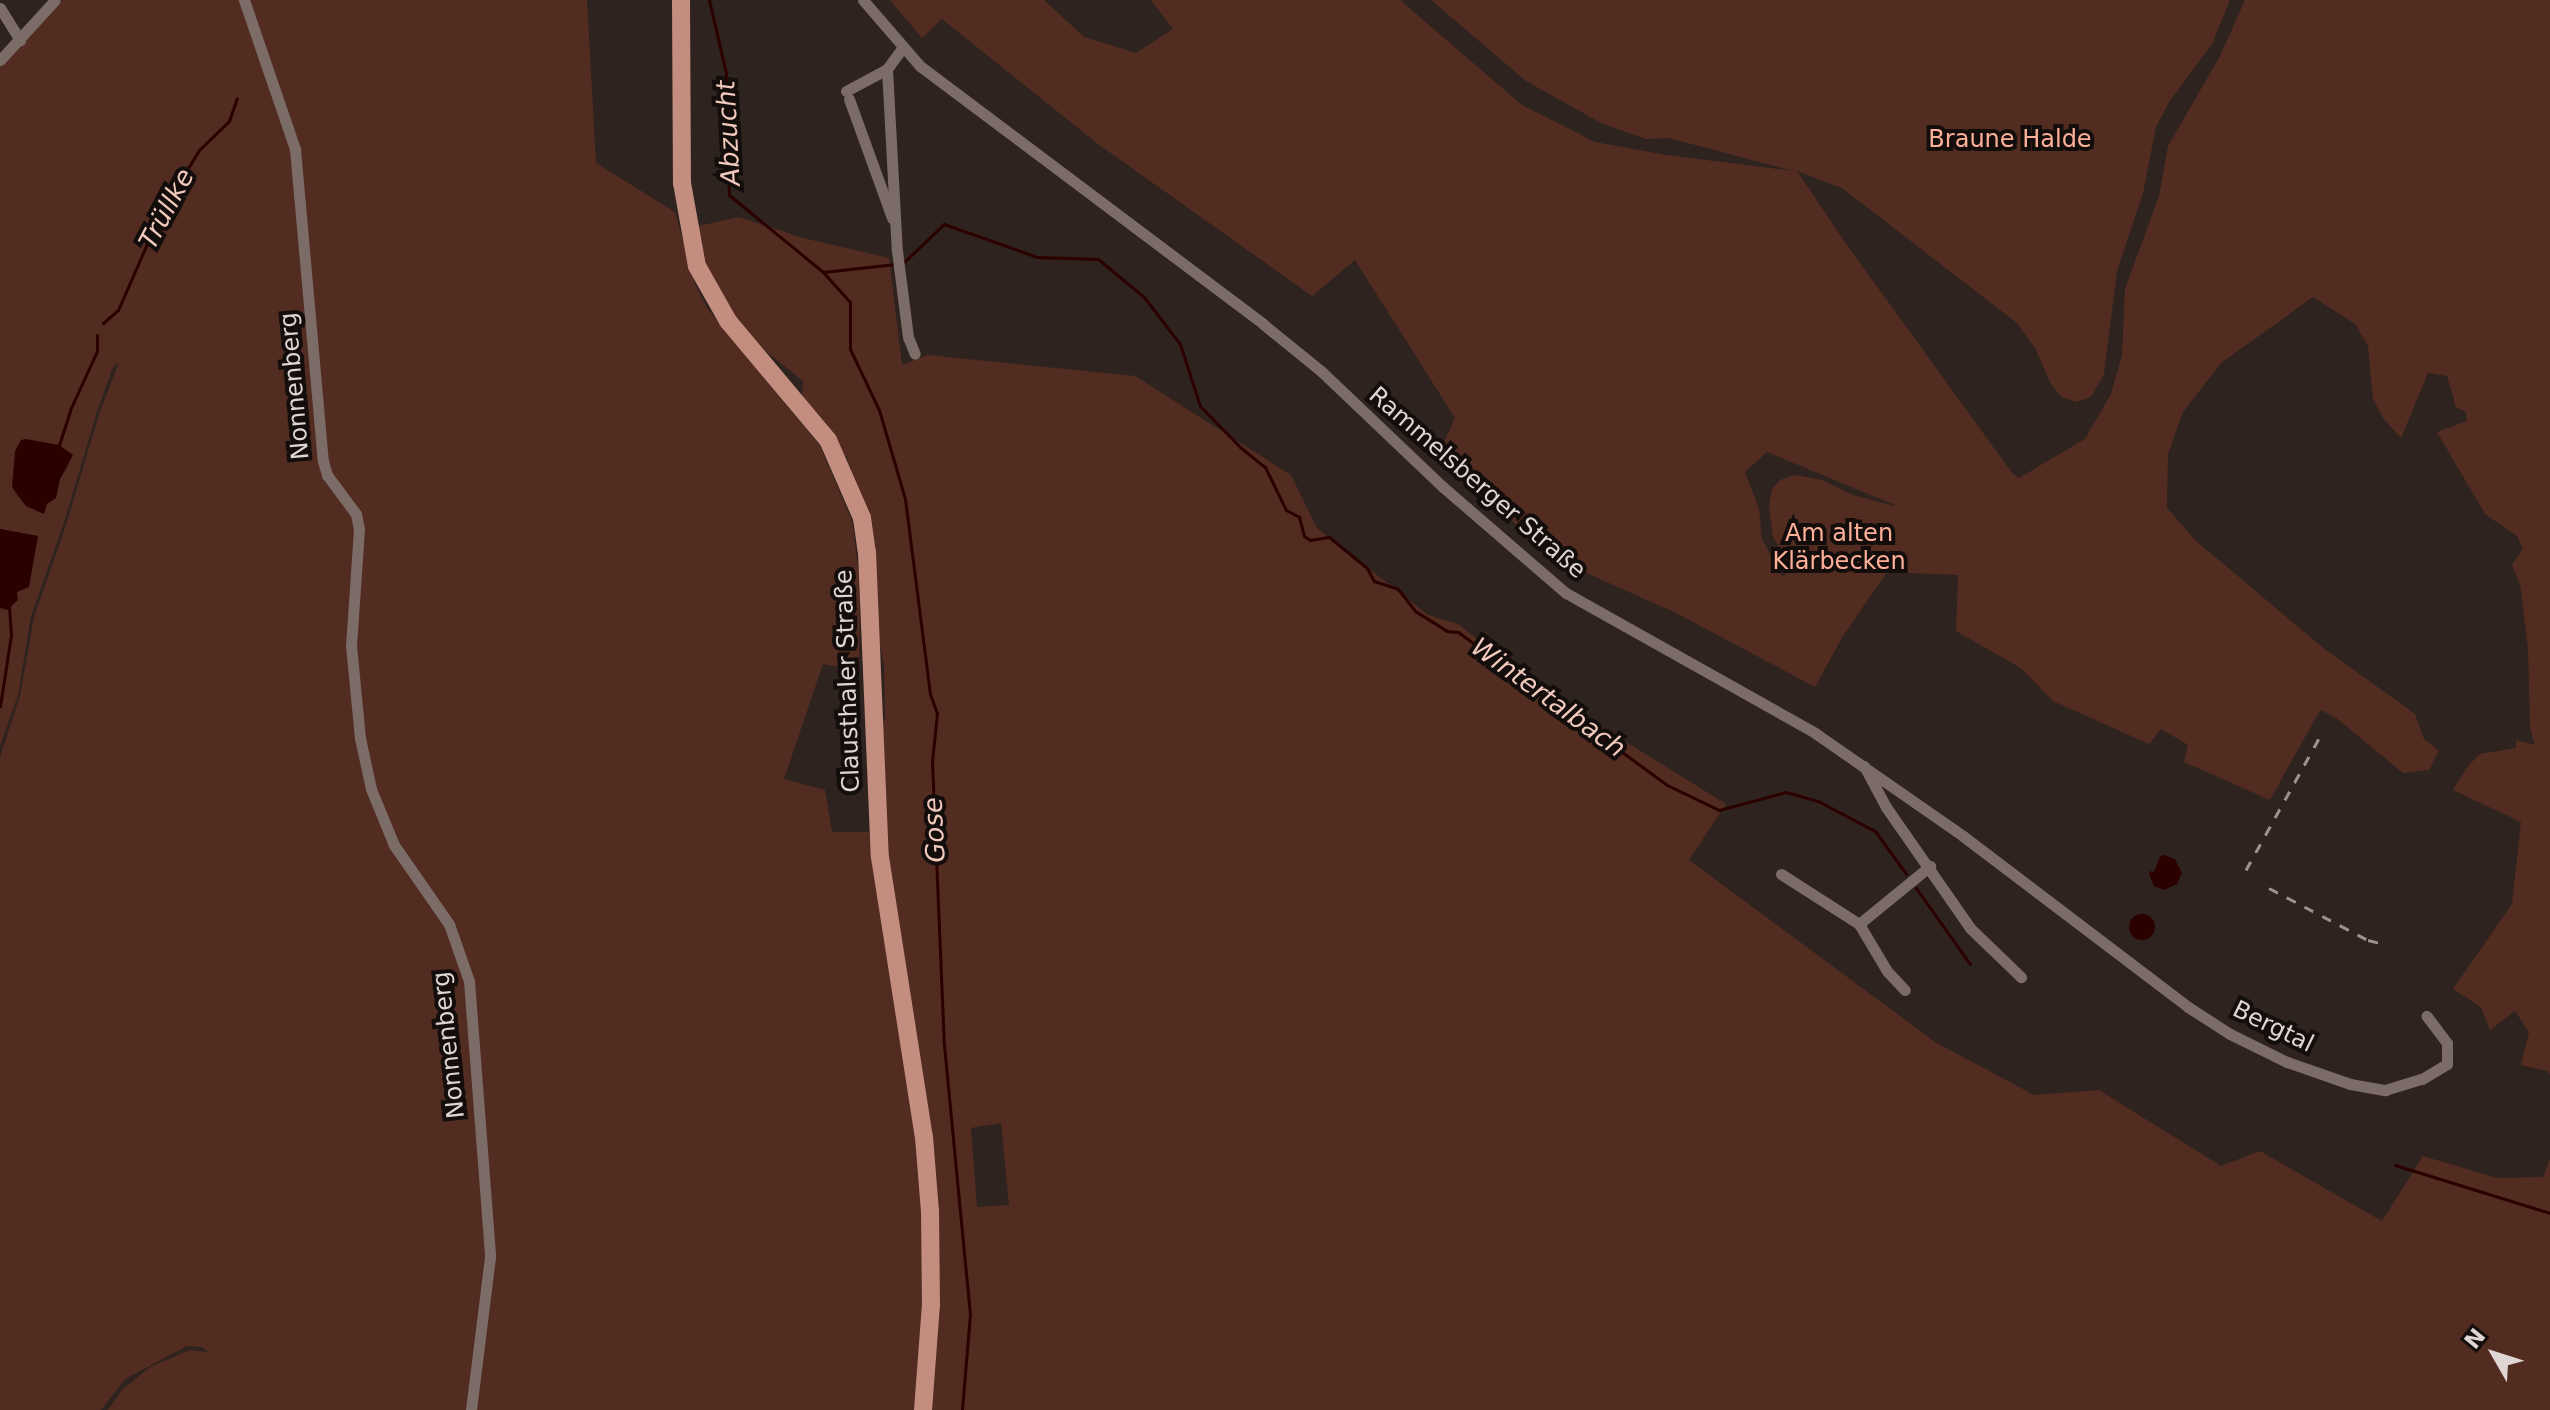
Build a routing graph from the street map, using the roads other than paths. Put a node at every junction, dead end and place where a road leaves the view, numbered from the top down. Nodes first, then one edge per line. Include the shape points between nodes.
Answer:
1 (55, 0) edge
2 (244, 0) edge
3 (681, 0) edge
4 (863, 0) edge
5 (0, 8) edge
6 (20, 40) junction
7 (903, 47) junction
8 (0, 60) edge
9 (887, 69) junction
10 (896, 230) junction
11 (915, 354) dead end
12 (1864, 765) junction
13 (1930, 866) junction
14 (1781, 874) dead end
15 (2054, 906) joint
16 (1859, 924) junction
17 (2021, 977) dead end
18 (1905, 990) dead end
19 (2427, 1016) dead end
20 (471, 1410) edge
21 (923, 1410) edge

1 - 6 street
2 - 20 street, Nonnenberg via 295,149 323,461 356,514 359,529 351,645 371,789 394,845 449,924 469,981 490,1257
3 - 21 main road, Clausthaler Straße via 683,203 697,266 728,321 828,440 862,518 880,857 924,1137 930,1211 931,1304
4 - 7 street, Rammelsberger Straße
5 - 6 street
6 - 8 street
7 - 9 street
7 - 12 street, Rammelsberger Straße via 920,66 1321,371 1454,497 1566,593
9 - 10 street
9 - 10 street via 847,95
10 - 11 street via 908,337
12 - 13 street via 1886,807
12 - 15 street, Rammelsberger Straße
13 - 16 street
13 - 17 street via 1970,928
14 - 16 street
15 - 19 street, Bergtal via 2230,1034 2350,1084 2401,1087 2447,1064 2447,1043
16 - 18 street

